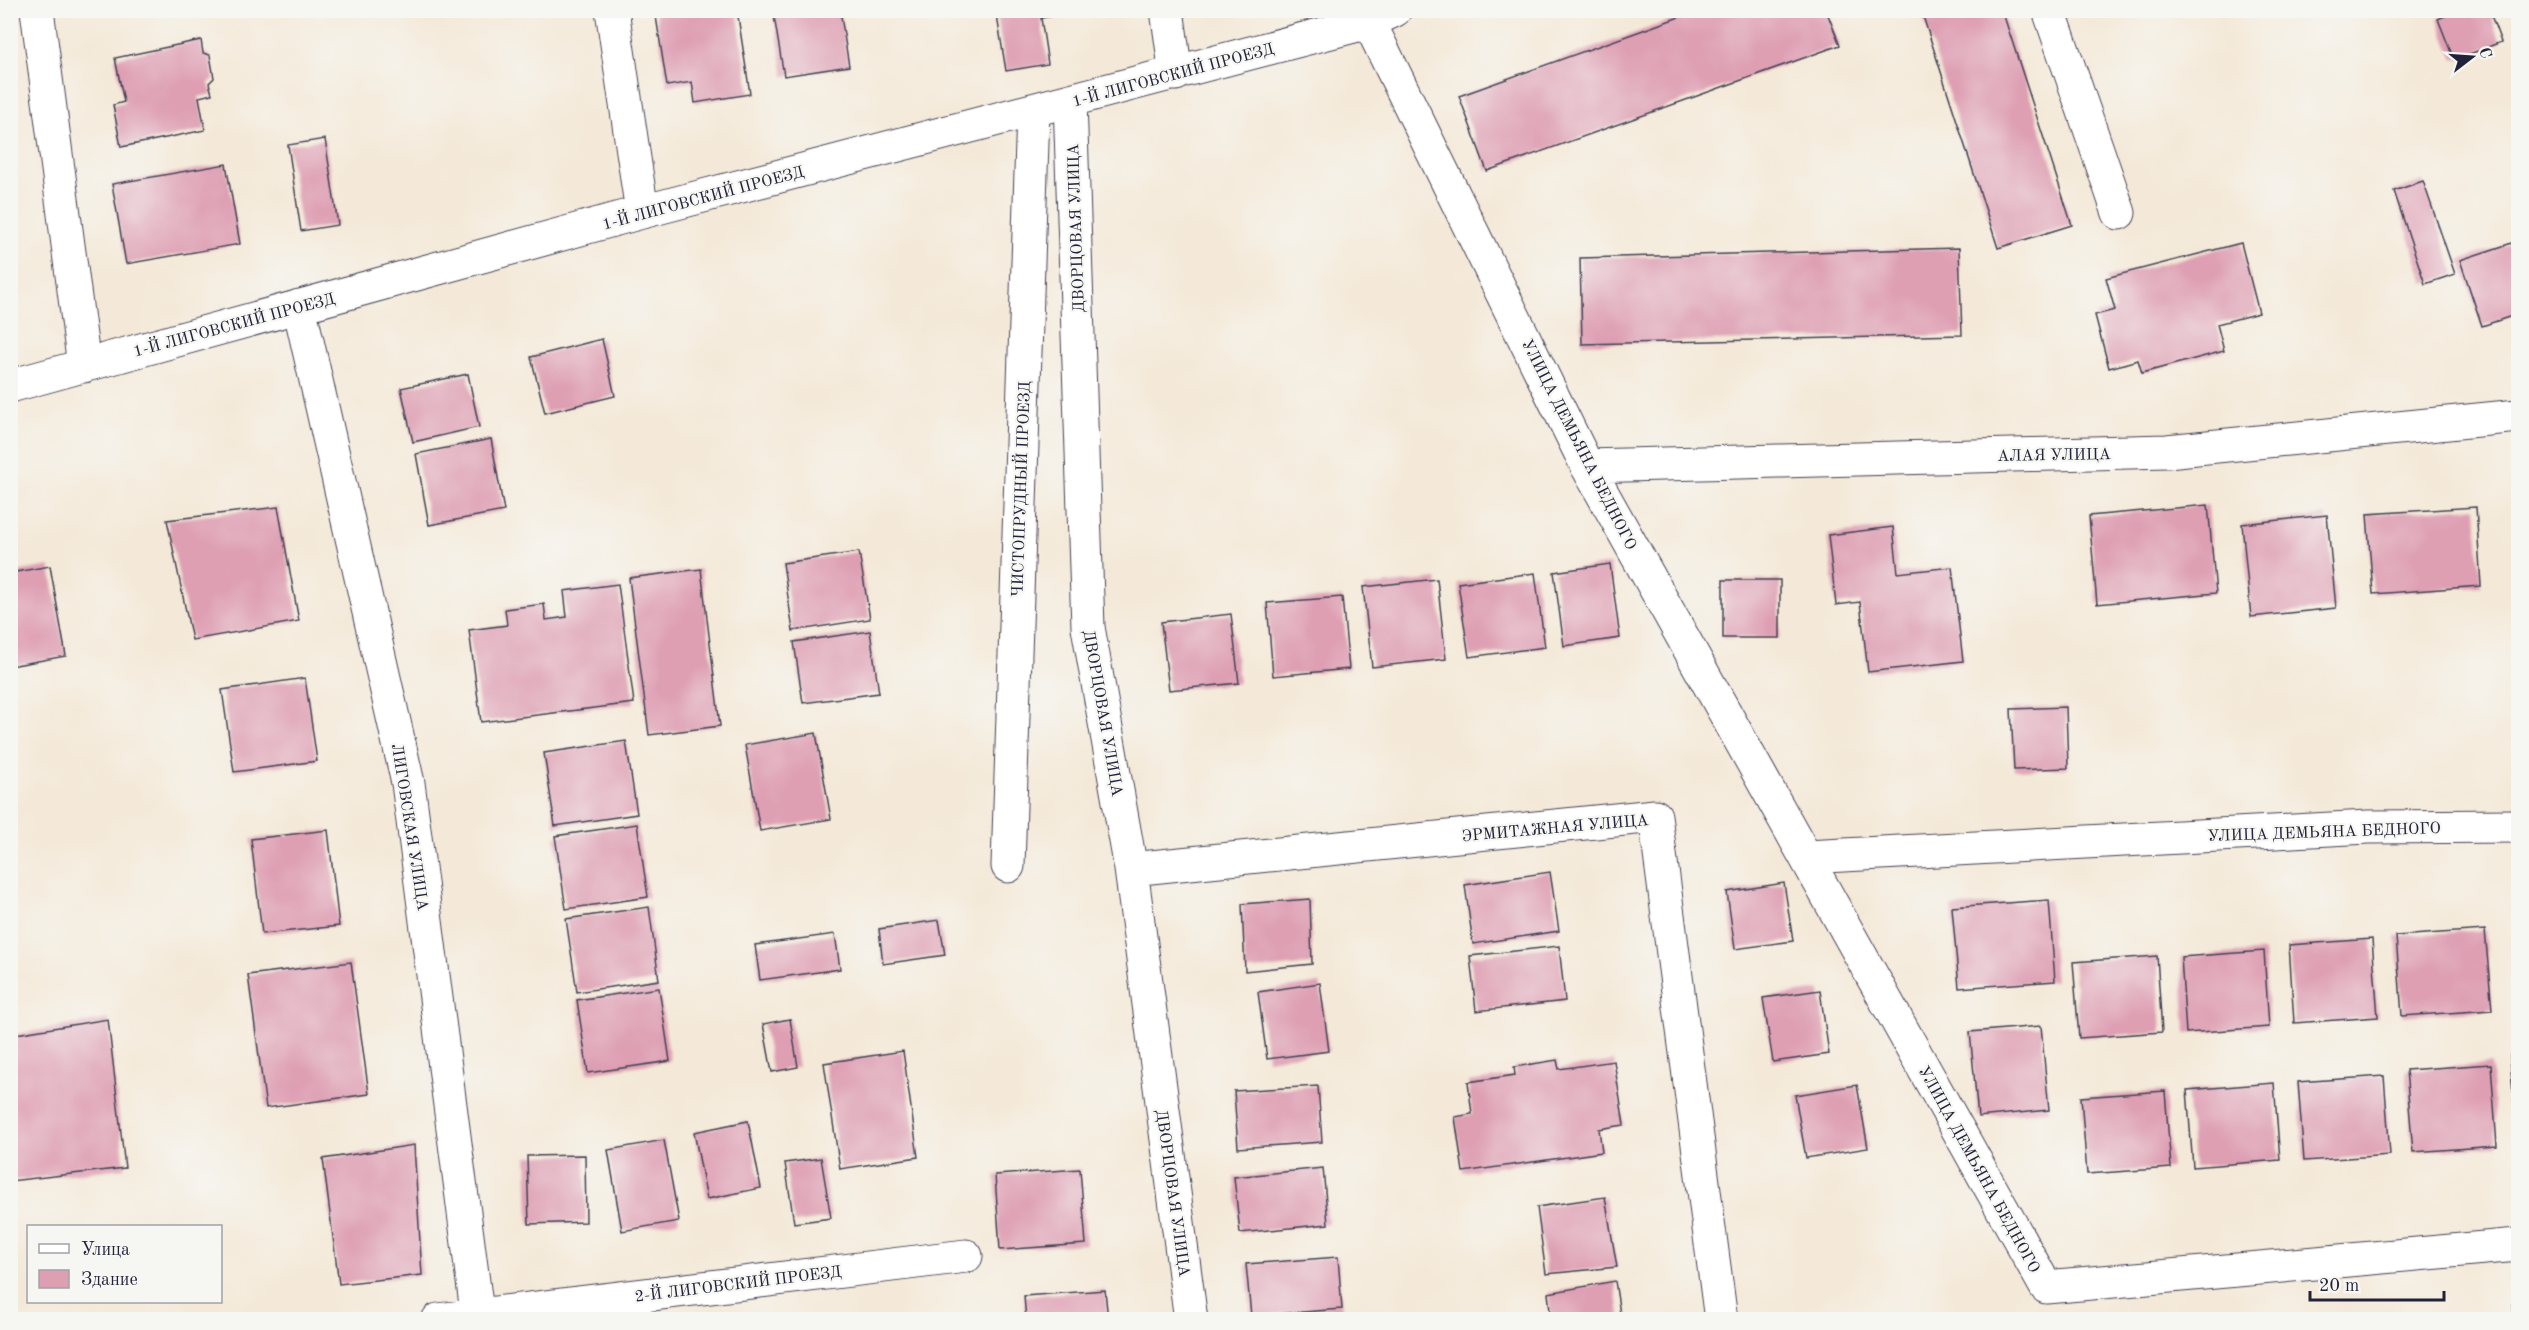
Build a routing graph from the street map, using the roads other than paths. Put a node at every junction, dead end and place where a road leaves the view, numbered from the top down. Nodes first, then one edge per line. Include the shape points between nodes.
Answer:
1 (36, 10) edge
2 (612, 10) edge
3 (1167, 10) edge
4 (2049, 10) edge
5 (1382, 16) edge
6 (1176, 74) junction
7 (1070, 101) junction
8 (1033, 112) junction
9 (642, 212) junction
10 (2119, 213) dead end
11 (299, 306) junction
12 (84, 366) junction
13 (10, 386) edge
14 (2518, 416) edge
15 (1587, 466) junction
16 (2518, 826) edge
17 (1806, 856) junction
18 (1008, 866) dead end
19 (1131, 869) junction
20 (2518, 1245) edge
21 (966, 1256) dead end
22 (477, 1317) edge
23 (438, 1320) edge
24 (1191, 1320) edge
25 (1721, 1320) edge

1 - 12 street
2 - 9 street
3 - 6 street
4 - 10 street
5 - 6 street, 1-Й ЛИГОВСКИЙ ПРОЕЗД
5 - 15 street, УЛИЦА ДЕМЬЯНА БЕДНОГО
6 - 7 street, 1-Й ЛИГОВСКИЙ ПРОЕЗД
7 - 8 street, 1-Й ЛИГОВСКИЙ ПРОЕЗД
7 - 19 street, ДВОРЦОВАЯ УЛИЦА via 1088,627
8 - 9 street, 1-Й ЛИГОВСКИЙ ПРОЕЗД
8 - 18 street, ЧИСТОПРУДНЫЙ ПРОЕЗД
9 - 11 street, 1-Й ЛИГОВСКИЙ ПРОЕЗД
11 - 12 street, 1-Й ЛИГОВСКИЙ ПРОЕЗД
11 - 22 street, ЛИГОВСКАЯ УЛИЦА via 408,783
12 - 13 street, 1-Й ЛИГОВСКИЙ ПРОЕЗД
14 - 15 street, АЛАЯ УЛИЦА via 2167,452
15 - 17 street, УЛИЦА ДЕМЬЯНА БЕДНОГО
16 - 17 street, УЛИЦА ДЕМЬЯНА БЕДНОГО via 2368,827
17 - 20 street, УЛИЦА ДЕМЬЯНА БЕДНОГО via 2046,1287
19 - 24 street, ДВОРЦОВАЯ УЛИЦА
19 - 25 street, ЭРМИТАЖНАЯ УЛИЦА via 1655,816
21 - 22 street, 2-Й ЛИГОВСКИЙ ПРОЕЗД
22 - 23 street, 2-Й ЛИГОВСКИЙ ПРОЕЗД

